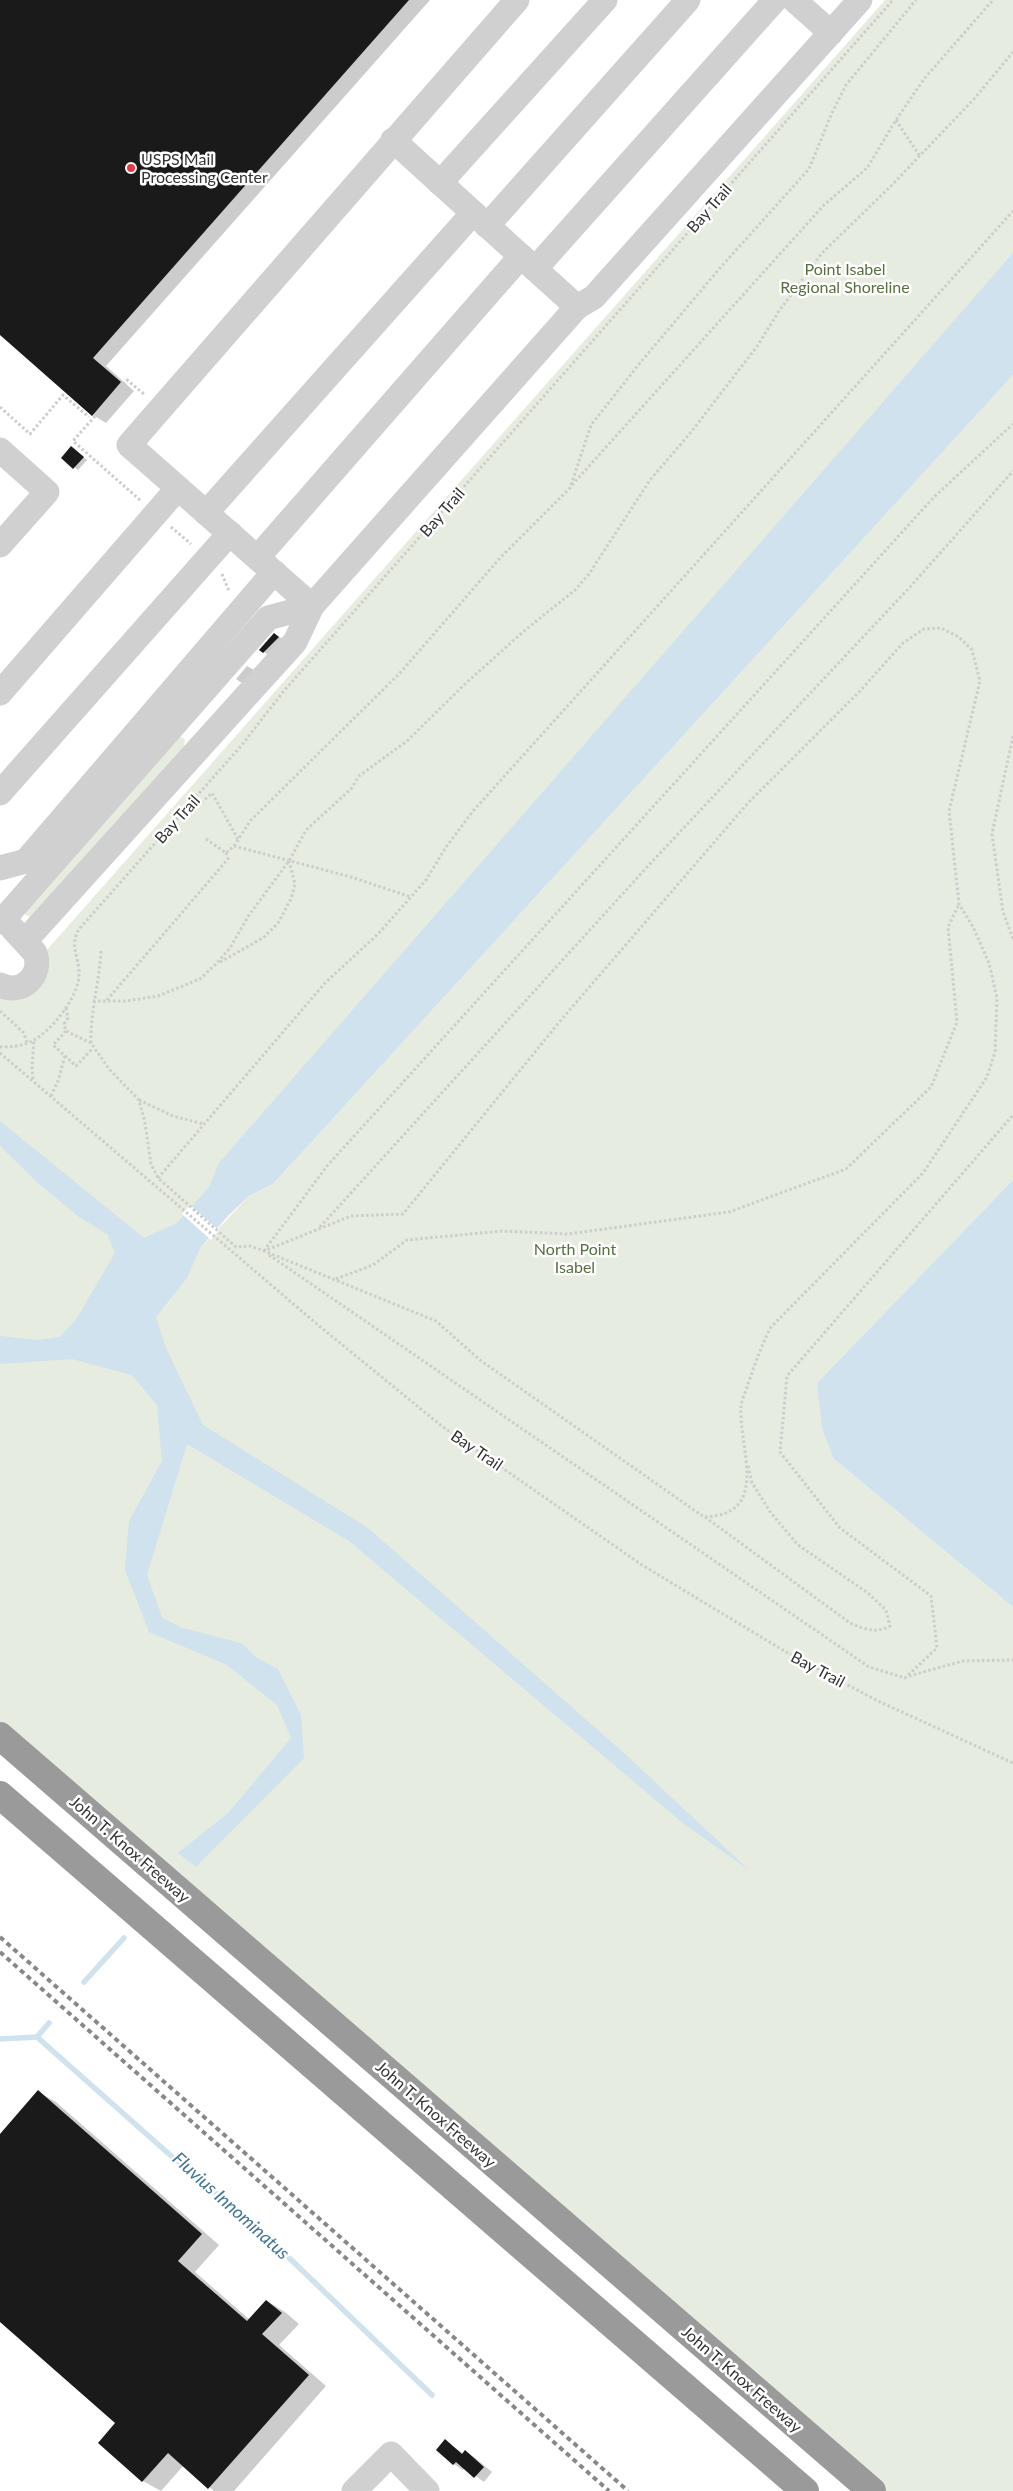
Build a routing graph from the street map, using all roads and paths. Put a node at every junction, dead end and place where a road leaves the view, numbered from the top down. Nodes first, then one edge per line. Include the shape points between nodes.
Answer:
1 (517, 0) edge
2 (605, 0) edge
3 (688, 0) edge
4 (775, 0) edge
5 (794, 0) edge
6 (860, 0) edge
7 (893, 0) edge
8 (916, 0) edge
9 (994, 0) edge
10 (831, 33) junction
11 (1013, 52) edge
12 (896, 120) junction
13 (393, 140) junction
14 (919, 155) junction
15 (440, 183) junction
16 (1013, 211) edge
17 (480, 219) junction
18 (528, 263) junction
19 (577, 307) junction
20 (0, 407) edge
21 (89, 417) dead end
22 (1013, 424) edge
23 (0, 450) edge
24 (1013, 471) edge
25 (178, 488) junction
26 (570, 488) junction
27 (206, 512) junction
28 (230, 533) junction
29 (0, 545) edge
30 (266, 564) junction
31 (312, 606) junction
32 (0, 693) edge
33 (177, 722) junction
34 (1013, 736) edge
35 (203, 744) junction
36 (0, 793) edge
37 (192, 802) junction
38 (206, 839) dead end
39 (238, 839) junction
40 (234, 846) junction
41 (226, 853) junction
42 (289, 861) junction
43 (0, 868) edge
44 (411, 897) junction
45 (959, 904) junction
46 (1, 922) edge
47 (1013, 939) edge
48 (25, 941) junction
49 (101, 949) dead end
50 (217, 963) junction
51 (0, 985) edge
52 (106, 1000) junction
53 (93, 1001) junction
54 (66, 1008) junction
55 (0, 1011) edge
56 (66, 1031) junction
57 (34, 1040) junction
58 (27, 1043) junction
59 (91, 1043) junction
60 (0, 1047) edge
61 (93, 1048) junction
62 (0, 1053) edge
63 (65, 1056) junction
64 (34, 1081) junction
65 (50, 1096) junction
66 (139, 1100) junction
67 (1013, 1115) edge
68 (204, 1124) junction
69 (158, 1178) junction
70 (318, 1229) junction
71 (264, 1251) junction
72 (336, 1279) junction
73 (747, 1462) junction
74 (704, 1517) junction
75 (1013, 1660) edge
76 (906, 1678) junction
77 (0, 1736) edge
78 (1013, 1763) edge
79 (0, 1795) edge
80 (354, 2491) edge
81 (427, 2491) edge
82 (805, 2491) edge
83 (872, 2491) edge

1 - 13 street
2 - 15 street
3 - 17 street
4 - 18 street
5 - 10 street
6 - 10 street
7 - 37 path, Bay Trail via 283,692
8 - 26 path via 846,85 809,169 714,275 591,425
9 - 12 path via 924,79
10 - 19 street via 594,297
11 - 14 path via 974,99
12 - 14 path
12 - 26 path via 867,168 824,205
13 - 15 street
13 - 25 street via 129,445
14 - 42 path via 822,253 758,345 650,480 589,574 575,590 487,664 406,741 359,776 351,789 306,830
15 - 17 street
16 - 44 path via 473,811
17 - 18 street
17 - 27 street
18 - 19 street
18 - 30 street
19 - 31 street
20 - 21 path via 30,434 63,395
22 - 71 path via 934,497 327,1166
23 - 29 street via 47,492
24 - 70 path
25 - 27 street
25 - 32 street
26 - 39 path via 500,558 400,673 251,820
27 - 28 street
28 - 30 street
28 - 36 street
30 - 31 street
30 - 43 street via 26,861
31 - 33 street via 268,618
31 - 35 street via 294,642
33 - 35 street
33 - 46 street
34 - 47 path via 992,834 1003,912
35 - 48 street
37 - 39 path via 200,804 212,793
37 - 54 path, Bay Trail via 76,934 73,948 79,964 79,980
38 - 41 path
39 - 40 path
40 - 41 path
40 - 42 path
41 - 52 path via 228,859
42 - 44 path
42 - 50 path
42 - 50 path via 294,884 278,923 263,938
44 - 68 path via 378,934 325,983
45 - 70 path via 949,811 980,681 972,650 942,628 924,629 904,643 748,803 561,1020 403,1214 351,1216
45 - 72 path via 948,927 957,1022 931,1087 846,1169 729,1212 568,1234 502,1232 407,1240 373,1265
45 - 73 path via 974,927 989,963 997,998 995,1052 987,1078 923,1173 771,1327 758,1350 741,1405
46 - 48 street
48 - 51 street via 36,957 34,976 19,987
49 - 53 path
50 - 52 path via 200,979 158,996 126,1001
52 - 53 path
53 - 59 path
54 - 56 path
54 - 57 path, Bay Trail
55 - 58 path via 24,1033
56 - 59 path
56 - 63 path via 53,1045
57 - 58 path
57 - 64 path
58 - 60 path
59 - 61 path
61 - 63 path via 76,1066
61 - 66 path
62 - 64 path, Bay Trail
63 - 65 path
64 - 65 path, Bay Trail
65 - 78 path, Bay Trail via 443,1427 642,1565 786,1652 878,1700
66 - 68 path via 173,1116
66 - 69 path via 151,1164
67 - 76 path via 788,1376 780,1452 840,1528 931,1596 937,1648
68 - 69 path
69 - 71 path via 236,1248 250,1246
70 - 71 path
71 - 72 path
71 - 76 path via 869,1667
72 - 74 path via 436,1321 480,1360
73 - 74 path via 740,1506 728,1514
73 - 74 path via 752,1483 771,1513 798,1545 868,1593 886,1610 890,1626 882,1630 865,1630 850,1623
75 - 76 path via 963,1661
77 - 83 highway, John T. Knox Freeway
79 - 82 highway
80 - 81 street via 391,2454

